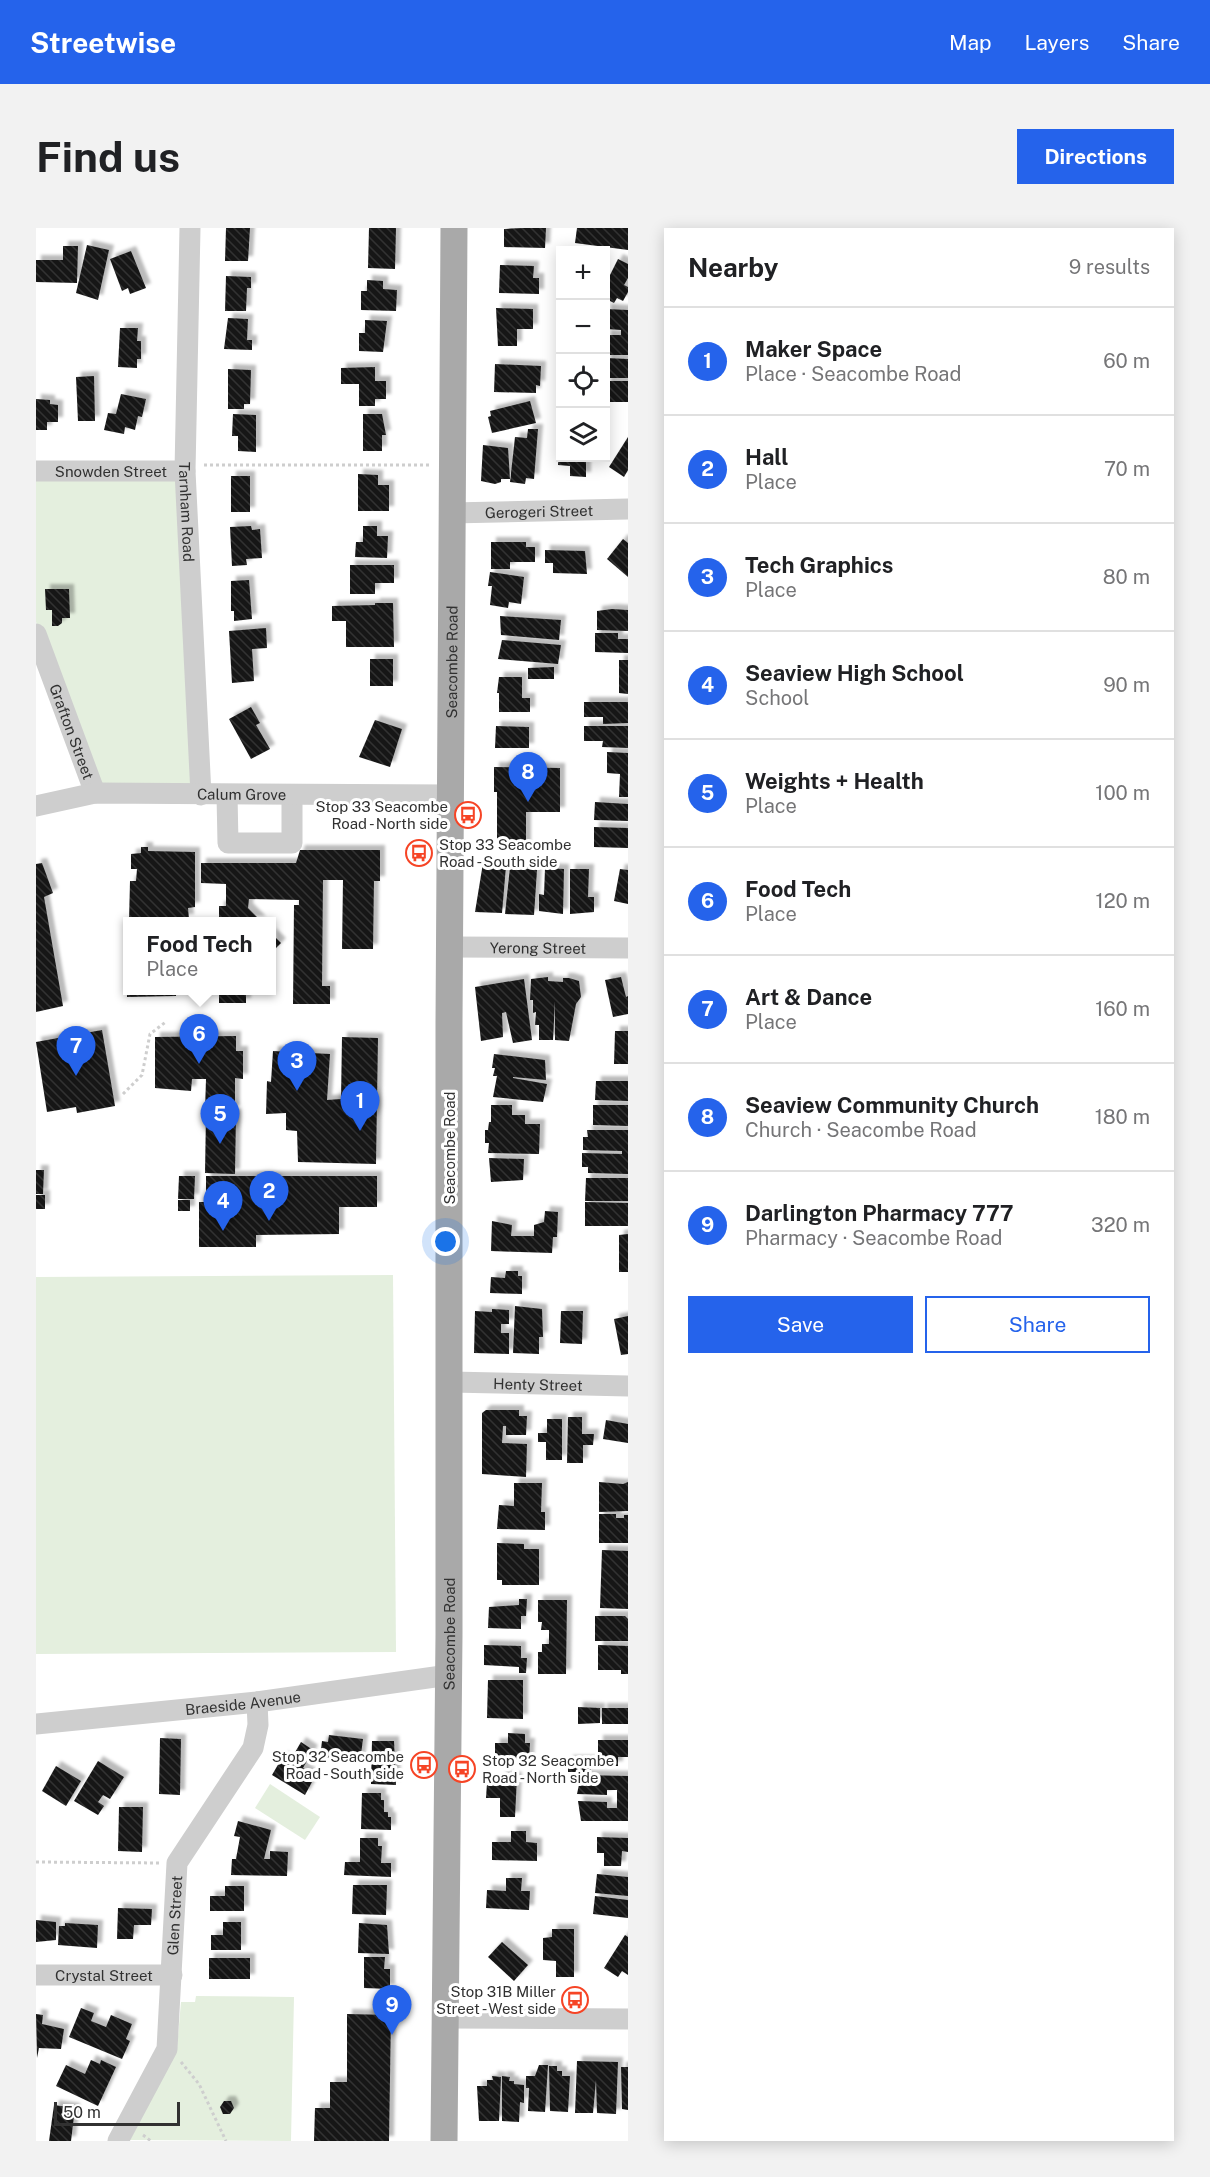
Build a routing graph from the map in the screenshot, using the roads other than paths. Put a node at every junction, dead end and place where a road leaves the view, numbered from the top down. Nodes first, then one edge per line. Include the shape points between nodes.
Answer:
1 (190, 228) edge
2 (454, 228) edge
3 (185, 468) junction
4 (36, 471) edge
5 (628, 509) edge
6 (451, 513) junction
7 (36, 634) edge
8 (95, 793) junction
9 (201, 795) junction
10 (227, 795) junction
11 (292, 795) junction
12 (450, 795) junction
13 (36, 806) edge
14 (450, 947) junction
15 (628, 948) edge
16 (450, 1382) junction
17 (628, 1386) edge
18 (449, 1675) junction
19 (257, 1702) junction
20 (36, 1724) edge
21 (36, 1975) edge
22 (172, 1975) junction
23 (447, 2018) junction
24 (628, 2019) edge
25 (119, 2139) edge
26 (444, 2141) edge

1 - 3 street, Tarnham Road
2 - 6 main road, Seacombe Road
3 - 4 street, Snowden Street
3 - 9 street, Tarnham Road
5 - 6 street, Gerogeri Street
6 - 12 main road, Seacombe Road
7 - 8 street, Grafton Street
8 - 9 street, Calum Grove
8 - 13 street, Calum Grove
9 - 10 street, Calum Grove
10 - 11 street, Calum Grove
10 - 11 street via 228,843 292,843
11 - 12 street, Calum Grove
12 - 14 main road, Seacombe Road
14 - 15 street, Yerong Street
14 - 16 main road, Seacombe Road
16 - 17 street, Henty Street
16 - 18 main road, Seacombe Road
18 - 19 street, Braeside Avenue
18 - 23 main road, Seacombe Road
19 - 20 street, Braeside Avenue
19 - 22 street, Glen Street via 254,1748 177,1863
21 - 22 street, Crystal Street
22 - 25 street, Glen Street via 167,2049
23 - 24 street
23 - 26 main road, Seacombe Road

